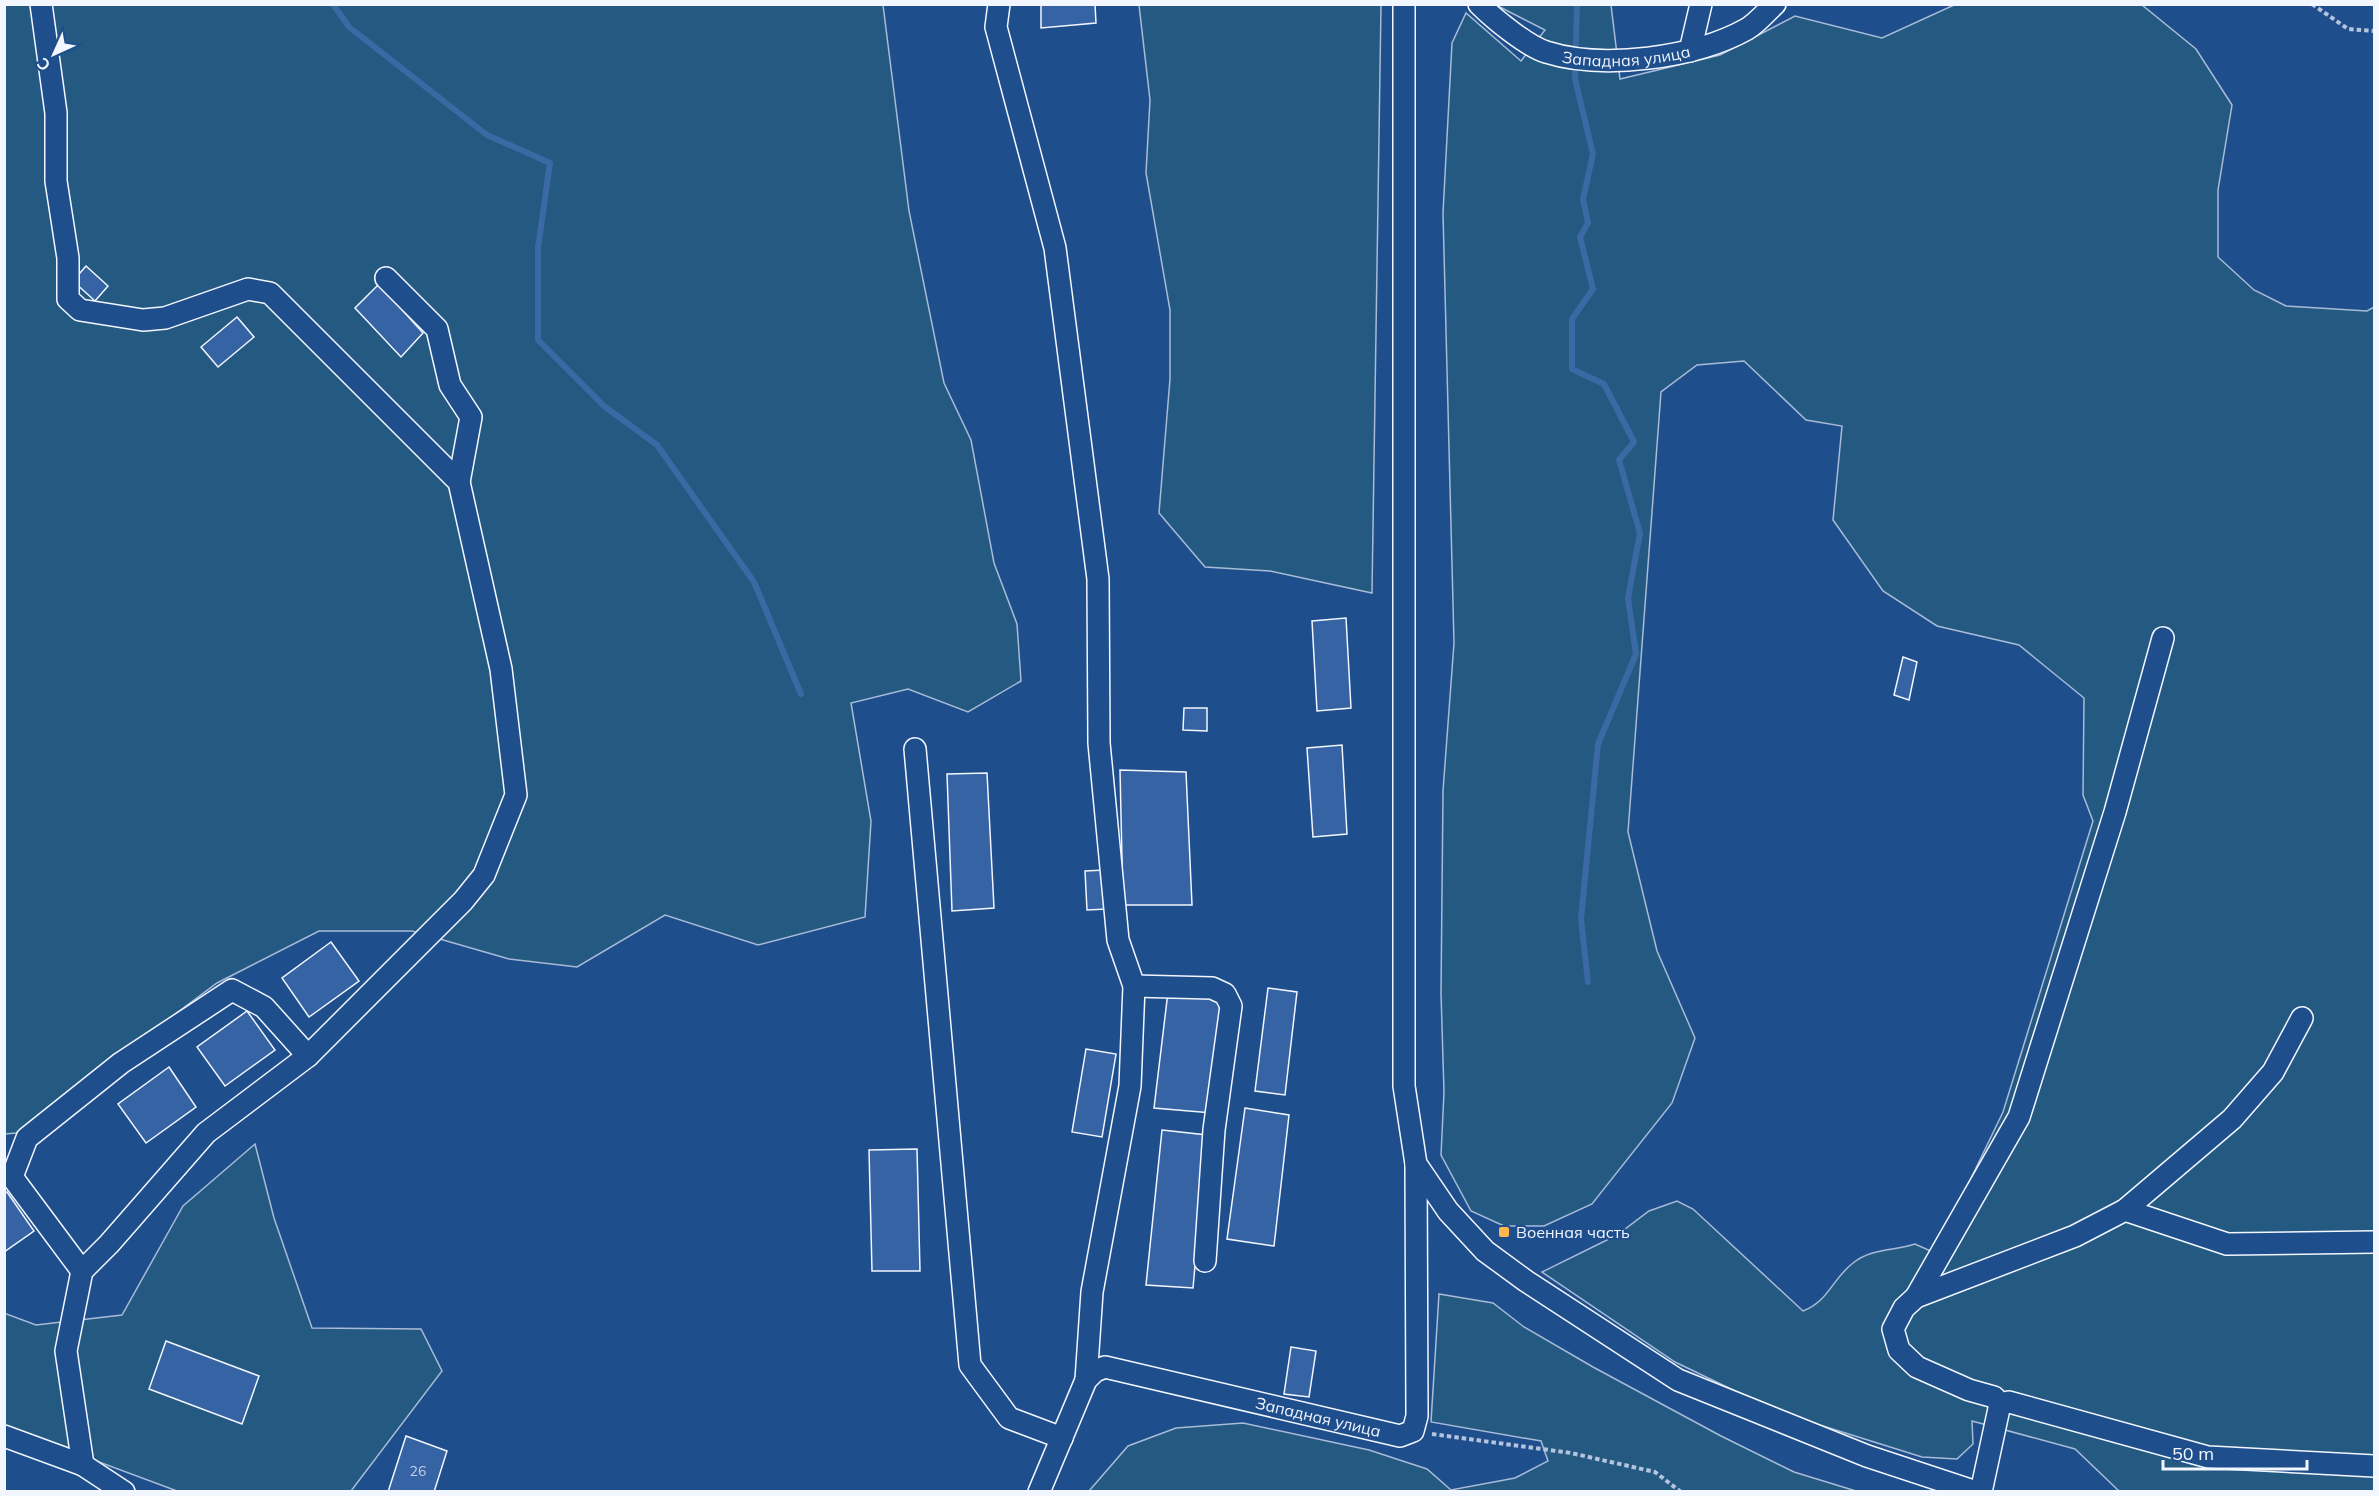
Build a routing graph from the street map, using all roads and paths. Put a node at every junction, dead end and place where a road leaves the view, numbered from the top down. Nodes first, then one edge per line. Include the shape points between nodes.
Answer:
1 (41, 4) edge
2 (999, 4) edge
3 (1404, 4) edge
4 (1479, 4) edge
5 (1701, 4) edge
6 (1775, 4) edge
7 (2312, 4) edge
8 (2374, 32) edge
9 (1690, 51) junction
10 (386, 278) dead end
11 (459, 482) junction
12 (2163, 638) dead end
13 (915, 749) dead end
14 (1134, 986) junction
15 (2302, 1018) dead end
16 (308, 1056) junction
17 (1416, 1164) junction
18 (2125, 1210) junction
19 (2374, 1242) edge
20 (1205, 1261) dead end
21 (82, 1271) junction
22 (1916, 1297) junction
23 (1086, 1380) junction
24 (2000, 1404) junction
25 (1413, 1431) junction
26 (4, 1436) edge
27 (1062, 1438) junction
28 (83, 1465) junction
29 (2374, 1467) edge
30 (124, 1491) edge
31 (1039, 1491) edge
32 (1681, 1491) edge
33 (1978, 1491) edge

1 - 11 street via 56,113 56,181 68,258 68,298 80,310 143,320 165,318 248,289 270,292
2 - 14 street via 996,27 1055,248 1098,579 1099,743 1118,940
3 - 17 street via 1404,1086
4 - 9 street, Западная улица via 1497,22 1545,52 1615,62
5 - 9 street
6 - 9 street, Западная улица via 1748,28
7 - 8 path via 2348,29
10 - 11 street via 437,329 450,385 471,417
11 - 16 street via 501,669 516,795 484,875
12 - 22 street via 2115,812 2019,1117
13 - 27 street via 970,1365 1008,1418
14 - 20 street via 1212,988 1225,994 1231,1006 1215,1130
14 - 23 street via 1130,1086 1092,1292
15 - 18 street via 2273,1072 2232,1119
16 - 21 street via 206,1133
16 - 21 street via 264,1007 232,990 121,1063 27,1138 12,1177
17 - 25 street via 1417,1416
17 - 33 street via 1448,1211 1485,1251 1677,1380 1867,1456
18 - 19 street via 2227,1244
18 - 22 street via 2074,1236
21 - 28 street via 66,1351
22 - 24 street via 1904,1308 1893,1329 1899,1350 1917,1366 1994,1397
23 - 25 street, Западная улица via 1105,1367 1400,1436
23 - 27 street
24 - 29 street via 2009,1402 2208,1457
24 - 33 street
25 - 32 path via 1571,1453 1655,1472
26 - 28 street
27 - 31 street
28 - 30 street

